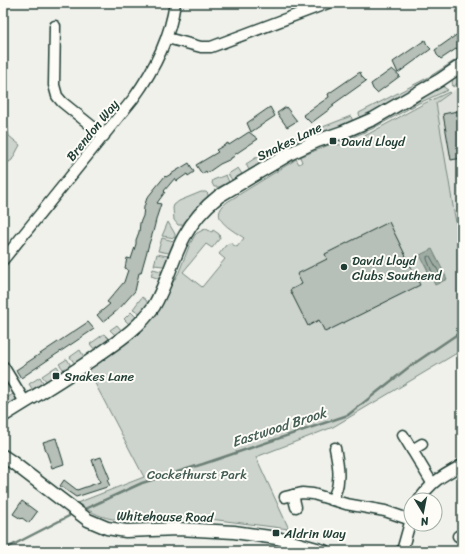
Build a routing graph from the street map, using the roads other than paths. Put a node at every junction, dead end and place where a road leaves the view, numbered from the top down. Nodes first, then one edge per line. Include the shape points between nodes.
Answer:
1 (175, 3) edge
2 (328, 3) edge
3 (55, 26) dead end
4 (167, 38) junction
5 (462, 65) edge
6 (104, 136) junction
7 (3, 260) edge
8 (3, 366) edge
9 (25, 402) junction
10 (3, 416) edge
11 (403, 435) dead end
12 (422, 444) dead end
13 (335, 448) dead end
14 (412, 450) junction
15 (3, 456) edge
16 (462, 465) edge
17 (432, 483) junction
18 (425, 492) edge
19 (332, 500) junction
20 (296, 507) dead end
21 (403, 517) edge
22 (407, 532) edge
23 (318, 550) edge
24 (402, 551) edge

1 - 4 street, Brendon Way
2 - 4 street via 211,47 201,47
3 - 6 street via 54,85 57,96
4 - 6 street, Brendon Way via 143,86
5 - 9 street, Snakes Lane via 373,118 291,153 219,196 200,214 183,237 154,306 139,324 85,364
6 - 7 street, Brendon Way
8 - 9 street
9 - 10 street, Snakes Lane
11 - 14 street
12 - 14 street
13 - 19 street via 339,479
14 - 17 street
15 - 23 street, Whitehouse Road via 88,520 107,528 126,531 178,529 234,532 277,538
16 - 17 street
17 - 18 street
19 - 20 street via 307,493 289,496
19 - 21 street
22 - 24 street

